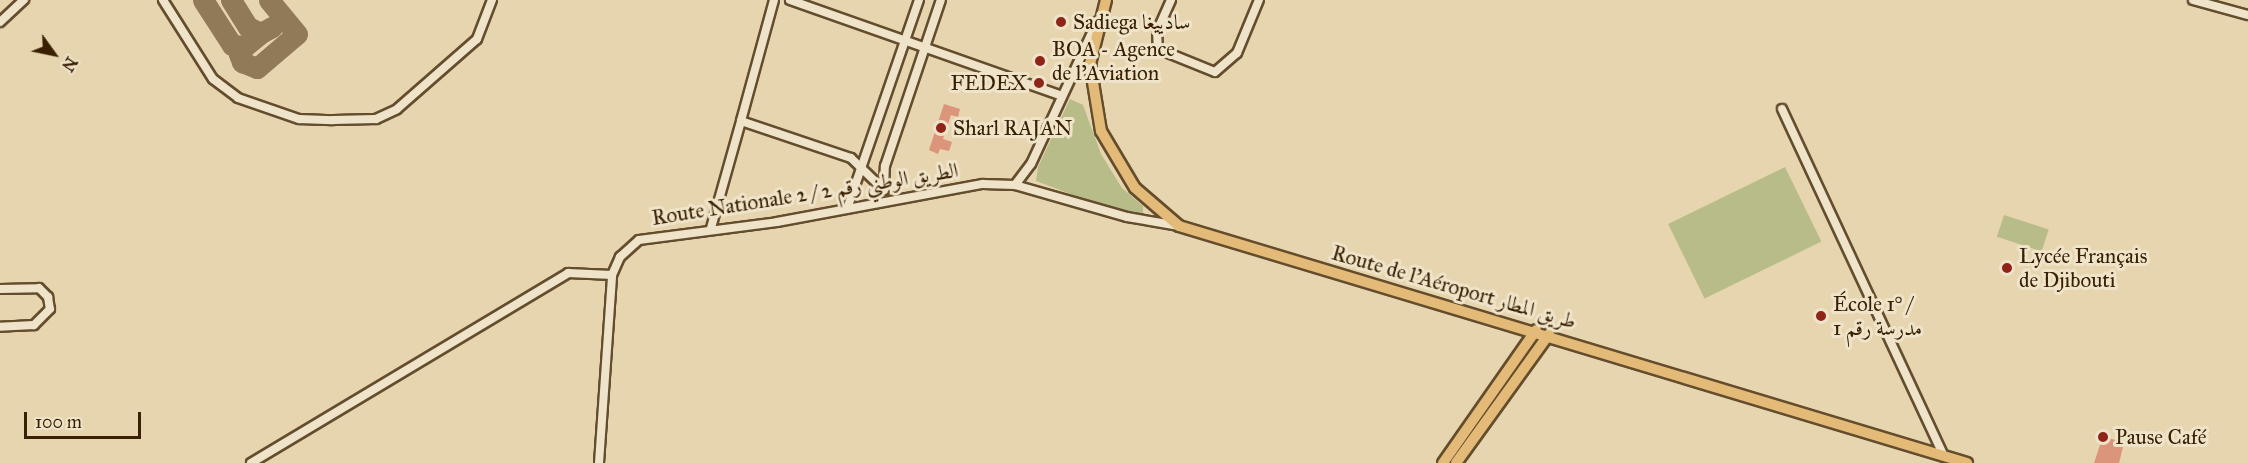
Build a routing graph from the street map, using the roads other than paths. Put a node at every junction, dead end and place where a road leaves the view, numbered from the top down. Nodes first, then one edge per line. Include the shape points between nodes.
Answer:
1 (24, 0) edge
2 (163, 0) edge
3 (492, 0) edge
4 (774, 0) edge
5 (790, 0) edge
6 (919, 0) edge
7 (941, 0) edge
8 (1106, 0) edge
9 (1171, 0) edge
10 (1259, 0) edge
11 (2193, 0) edge
12 (2248, 15) edge
13 (0, 22) edge
14 (1097, 22) junction
15 (905, 41) junction
16 (924, 46) junction
17 (1062, 96) junction
18 (1782, 109) dead end
19 (741, 121) junction
20 (861, 164) junction
21 (1015, 185) junction
22 (883, 189) junction
23 (887, 199) junction
24 (847, 208) junction
25 (1179, 226) junction
26 (711, 228) junction
27 (612, 275) junction
28 (0, 289) edge
29 (0, 327) edge
30 (1536, 330) junction
31 (1549, 334) junction
32 (1943, 454) junction
33 (251, 463) edge
34 (599, 463) edge
35 (1443, 463) edge
36 (1456, 463) edge
37 (1967, 463) edge

1 - 13 street
2 - 3 street via 213,79 238,98 299,119 333,120 376,119 397,109 477,39
4 - 19 street
5 - 15 street
6 - 15 street
7 - 16 street
8 - 14 main road, Route de l'Aéroport طريق المطار
9 - 10 street via 1157,31 1158,49 1215,72 1237,53
11 - 12 street
14 - 17 street
14 - 25 main road, Route de l'Aéroport طريق المطار via 1090,85 1109,151 1134,189
15 - 16 street
15 - 20 street
16 - 17 street
16 - 22 street via 885,166
17 - 21 street via 1031,164
18 - 32 street
19 - 20 street
19 - 26 street
20 - 22 street
20 - 24 street
21 - 23 street, Route Nationale 2 / الطريق الوطني رقم 2 via 983,184
21 - 25 street, Route Nationale 2 / الطريق الوطني رقم 2 via 1127,217
22 - 23 street
23 - 24 street, Route Nationale 2 / الطريق الوطني رقم 2
24 - 26 street, Route Nationale 2 / الطريق الوطني رقم 2
25 - 30 main road, Route de l'Aéroport طريق المطار
26 - 27 street, Route Nationale 2 / الطريق الوطني رقم 2 via 639,240 620,257
27 - 33 street via 568,273
27 - 34 street
28 - 29 street via 39,288 48,297 50,309 34,325
30 - 31 main road, Route de l'Aéroport طريق المطار
30 - 35 main road
31 - 32 main road, Route de l'Aéroport طريق المطار
31 - 36 main road
32 - 37 main road, Route de l'Aéroport طريق المطار

